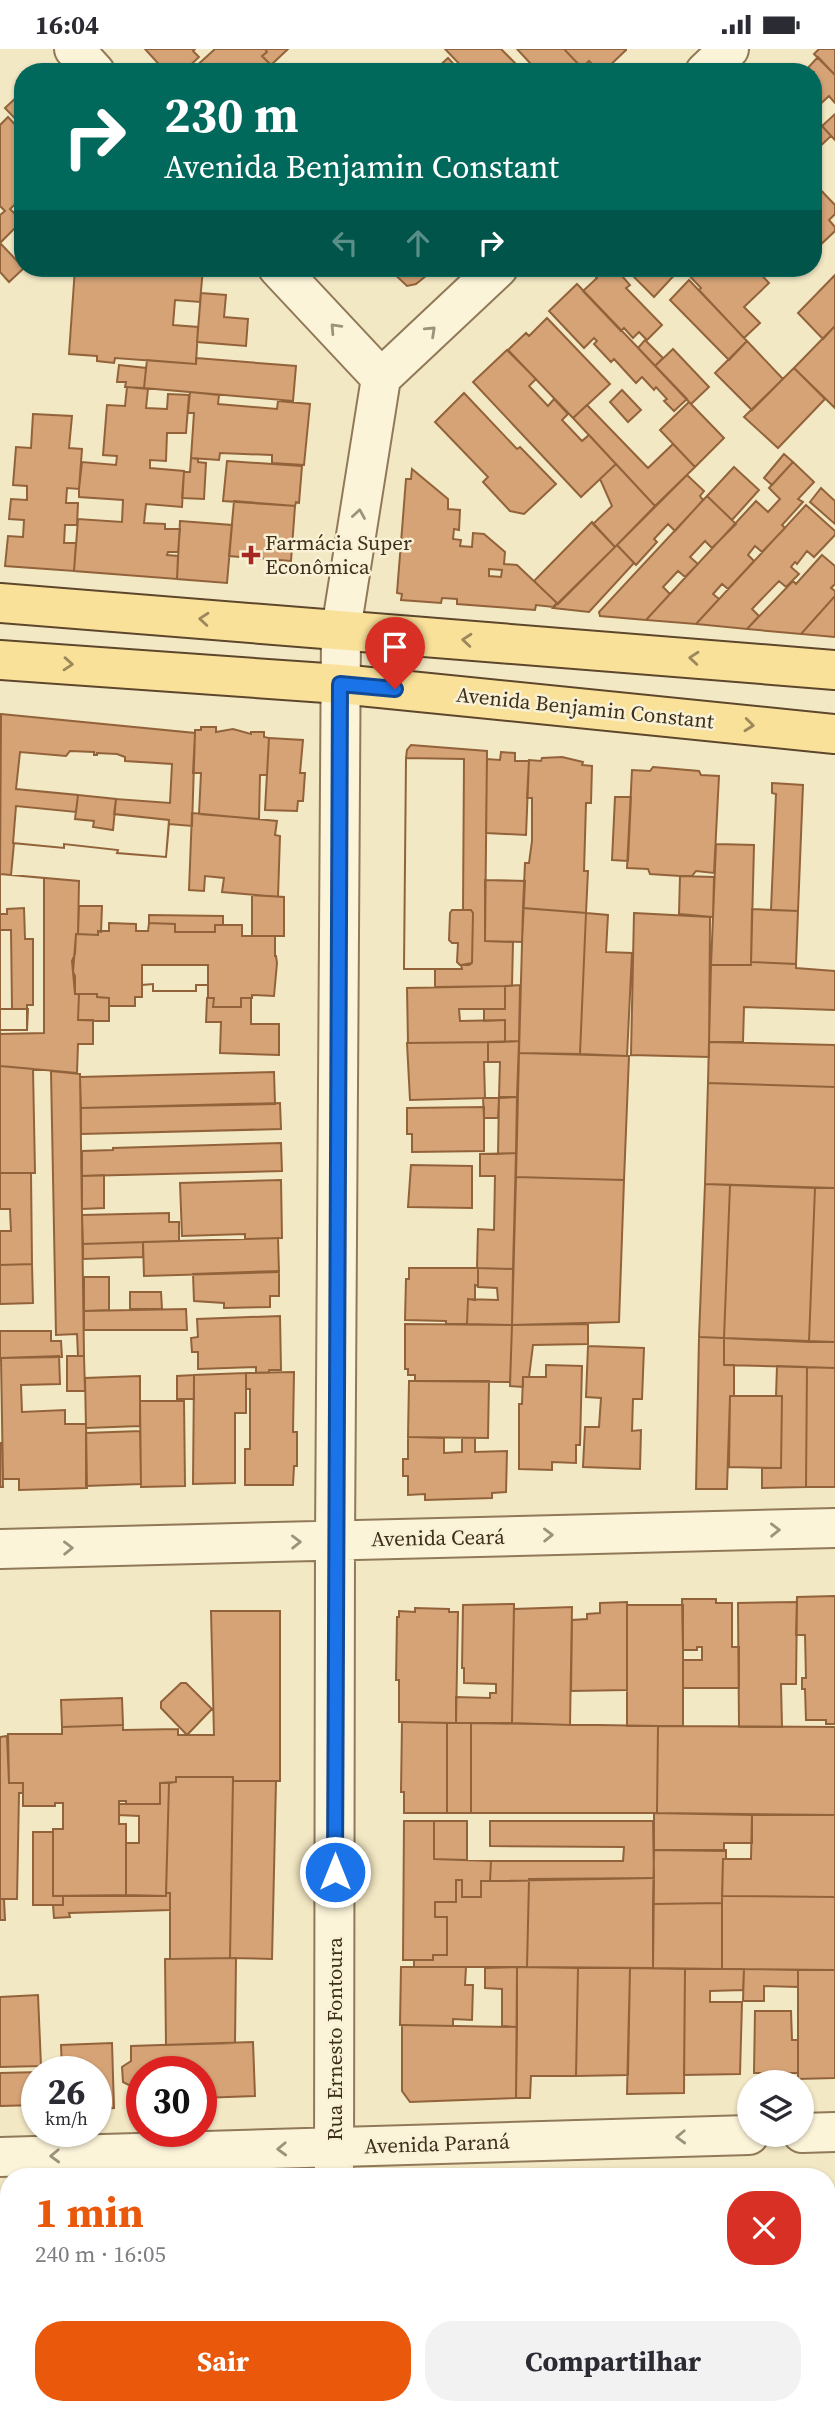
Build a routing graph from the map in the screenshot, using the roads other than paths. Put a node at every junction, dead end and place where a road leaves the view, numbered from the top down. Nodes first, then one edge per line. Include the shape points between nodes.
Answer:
1 (74, 49) edge
2 (729, 49) edge
3 (87, 63) edge
4 (714, 63) edge
5 (286, 277) edge
6 (488, 277) edge
7 (381, 378) junction
8 (0, 603) edge
9 (341, 630) junction
10 (0, 660) edge
11 (835, 670) edge
12 (340, 684) junction
13 (835, 734) edge
14 (835, 1528) edge
15 (335, 1541) junction
16 (0, 1549) edge
17 (835, 2132) edge
18 (814, 2133) edge
19 (737, 2136) edge
20 (0, 2157) edge
21 (334, 2162) edge

1 - 3 street
2 - 4 street
7 -> 5 street
7 -> 6 street
9 -> 7 street, Rua Ernesto Fontoura
9 -> 8 main road
11 -> 9 main road
9 - 12 street, Rua Ernesto Fontoura
10 -> 12 main road, Avenida Benjamin Constant
12 -> 13 main road, Avenida Benjamin Constant
12 - 15 street, Rua Ernesto Fontoura
15 -> 14 street, Avenida Ceará
16 -> 15 street, Avenida Ceará
15 - 21 street, Rua Ernesto Fontoura
17 - 18 street
19 -> 21 street, Avenida Paraná
21 -> 20 street, Avenida Paraná

